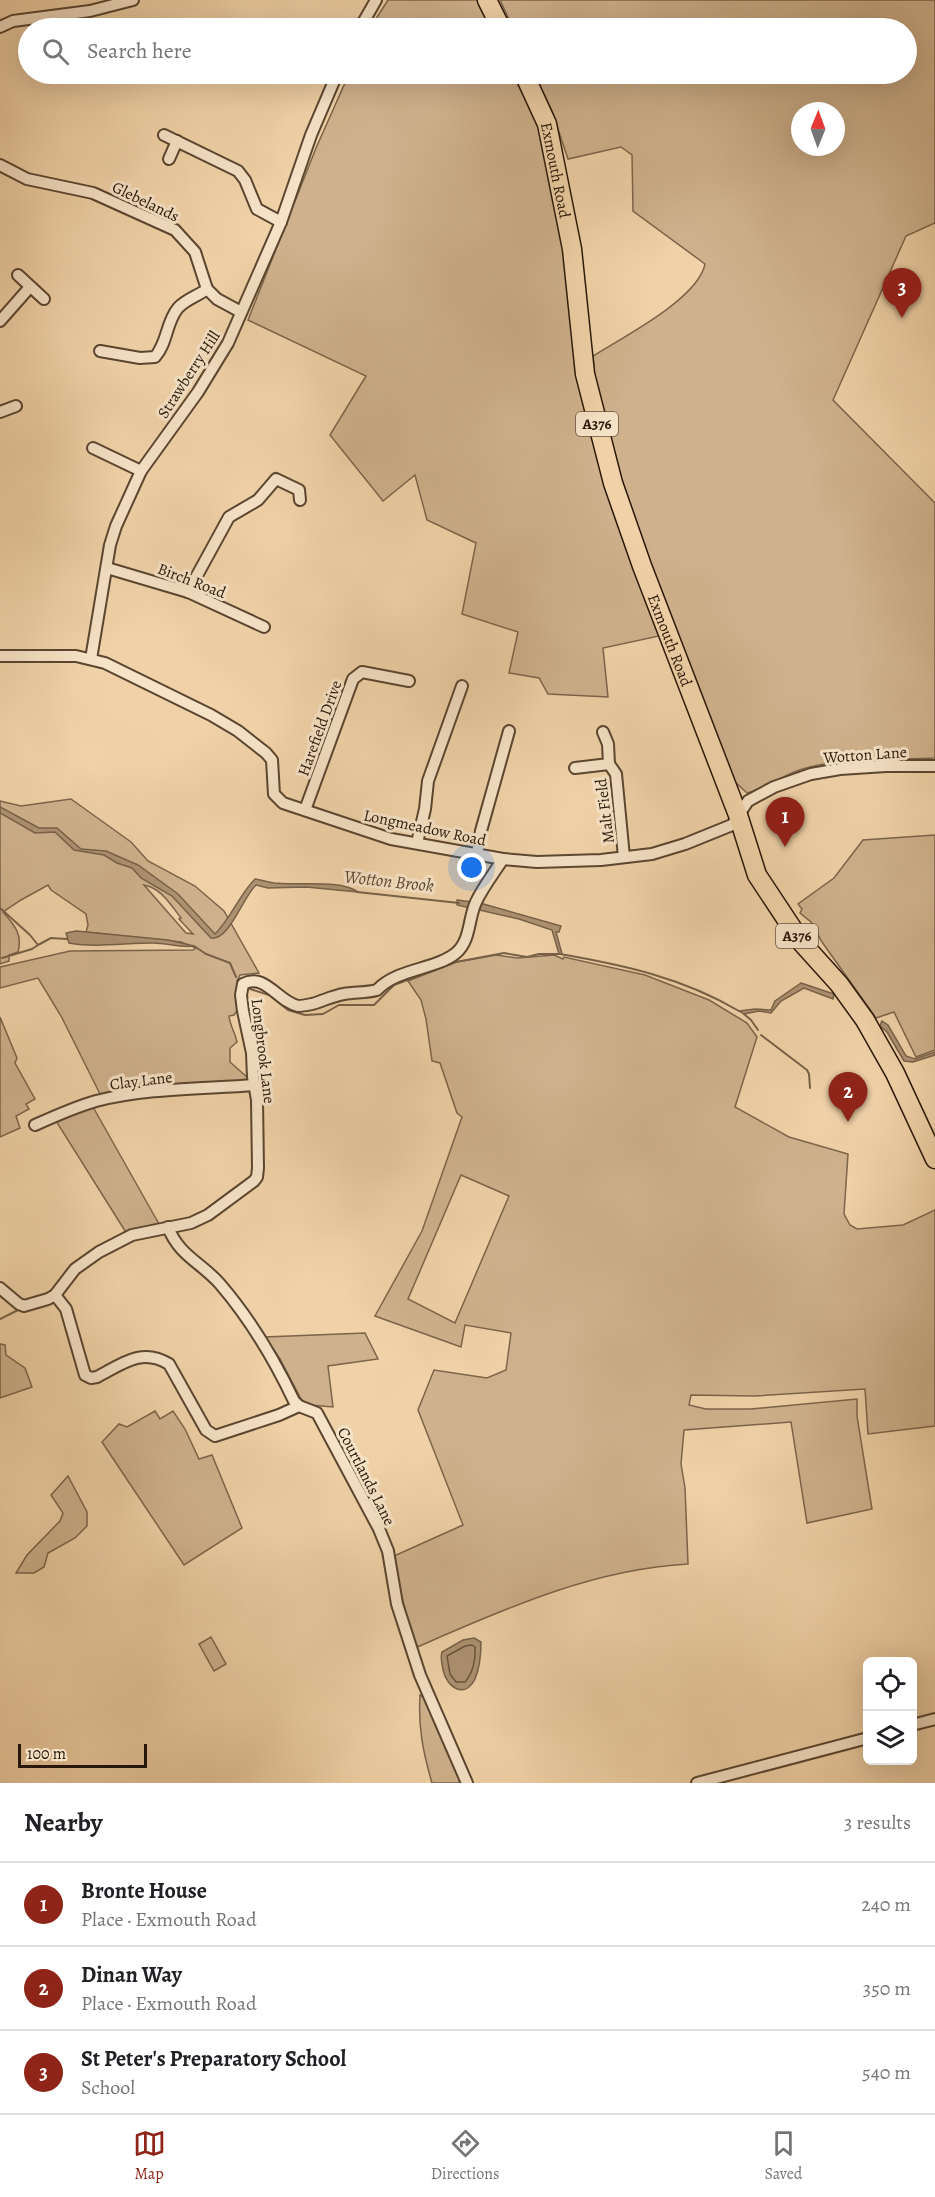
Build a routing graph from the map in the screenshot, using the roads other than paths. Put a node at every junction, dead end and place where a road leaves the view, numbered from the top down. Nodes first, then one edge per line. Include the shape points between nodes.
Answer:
1 (134, 0) edge
2 (376, 0) edge
3 (487, 0) edge
4 (36, 18) edge
5 (366, 18) edge
6 (496, 18) edge
7 (18, 20) edge
8 (0, 27) edge
9 (333, 84) edge
10 (529, 84) edge
11 (164, 135) dead end
12 (177, 141) junction
13 (169, 159) dead end
14 (0, 165) edge
15 (281, 222) junction
16 (18, 275) dead end
17 (30, 287) junction
18 (207, 289) junction
19 (44, 299) dead end
20 (241, 312) junction
21 (0, 321) edge
22 (100, 351) dead end
23 (16, 406) dead end
24 (0, 412) edge
25 (93, 448) dead end
26 (141, 471) junction
27 (300, 500) dead end
28 (107, 568) junction
29 (188, 592) junction
30 (264, 627) dead end
31 (0, 656) edge
32 (91, 659) junction
33 (409, 681) dead end
34 (462, 686) dead end
35 (508, 730) dead end
36 (603, 732) dead end
37 (609, 764) junction
38 (935, 766) edge
39 (575, 768) dead end
40 (305, 810) junction
41 (738, 816) junction
42 (417, 843) junction
43 (477, 853) junction
44 (624, 857) junction
45 (503, 859) junction
46 (255, 1085) junction
47 (35, 1125) dead end
48 (935, 1159) edge
49 (168, 1227) junction
50 (0, 1288) edge
51 (55, 1295) junction
52 (299, 1406) junction
53 (935, 1719) edge
54 (917, 1724) edge
55 (863, 1739) edge
56 (467, 1783) edge
57 (697, 1783) edge

1 - 4 street
2 - 5 street
3 - 6 highway
7 - 8 street
9 - 15 street, Strawberry Hill
10 - 41 highway, Exmouth Road / A376 via 548,124 572,249 585,374 613,483
11 - 12 street
12 - 13 street
12 - 15 street via 238,171 258,209
14 - 18 street, Glebelands via 27,178 93,193 175,230 195,252
15 - 20 street, Strawberry Hill
16 - 17 street
17 - 19 street
17 - 21 street
18 - 20 street
18 - 22 street via 177,309 164,347 156,357
20 - 26 street, Strawberry Hill via 208,377
23 - 24 street
25 - 26 street
26 - 28 street, Strawberry Hill via 116,526
27 - 29 street via 299,490 276,479 258,500 229,517
28 - 29 street, Birch Road
28 - 32 street, Strawberry Hill
29 - 30 street, Birch Road
31 - 32 street
32 - 40 street, Longmeadow Road via 211,715 259,745 272,760 274,794 283,803
33 - 40 street, Harefield Drive via 362,672 353,679
34 - 42 street via 428,781
35 - 43 street
36 - 37 street, Malt Field
37 - 39 street, Malt Field
37 - 44 street, Malt Field via 616,774
38 - 41 street, Wotton Lane via 886,765 812,774 748,801
40 - 42 street, Longmeadow Road via 365,832
41 - 44 street, Longmeadow Road via 732,825 685,844
41 - 48 highway, Exmouth Road / A376 via 757,875 802,943 839,984 881,1046
42 - 43 street, Longmeadow Road
43 - 45 street, Longmeadow Road
44 - 45 street, Longmeadow Road via 537,862
45 - 46 street, Longbrook Lane via 477,899 466,941 452,956 398,976 377,990 347,993 299,1006 267,985 250,981 243,984 241,995
46 - 47 street, Clay Lane via 136,1094 97,1101
46 - 49 street, Longbrook Lane via 257,1176 208,1215
49 - 51 street via 132,1235 99,1252 75,1269
49 - 52 street, Courtlands Lane via 178,1246 218,1282 248,1320
50 - 51 street via 24,1306
51 - 52 street via 66,1309 85,1375 97,1377 135,1357 159,1357 169,1364 206,1431 215,1436
52 - 56 street, Courtlands Lane via 317,1413 379,1529 388,1551 417,1679
53 - 54 street
55 - 57 street

